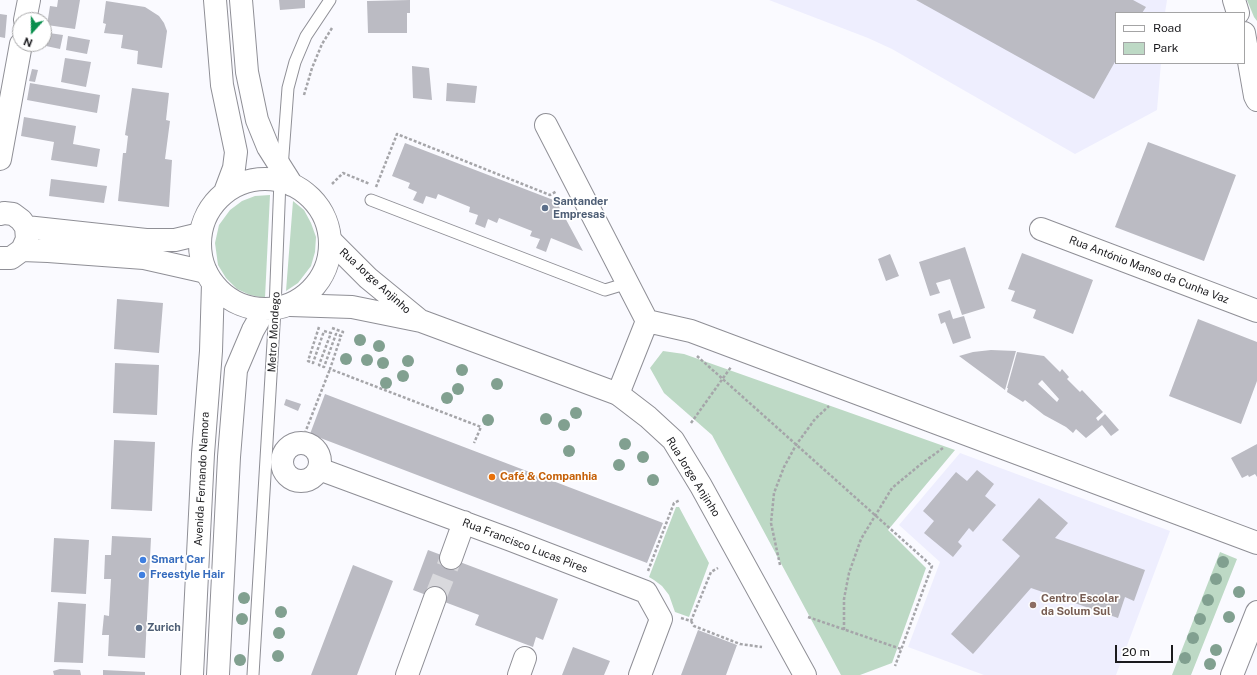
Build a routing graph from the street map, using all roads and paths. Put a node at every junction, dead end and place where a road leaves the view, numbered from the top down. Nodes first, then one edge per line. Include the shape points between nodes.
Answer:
1 (29, 0) edge
2 (215, 0) edge
3 (241, 0) edge
4 (330, 0) edge
5 (1234, 0) edge
6 (27, 12) edge
7 (1238, 12) edge
8 (333, 25) dead end
9 (1245, 27) edge
10 (1245, 39) edge
11 (1257, 41) edge
12 (20, 52) edge
13 (304, 98) dead end
14 (1257, 100) edge
15 (546, 125) dead end
16 (0, 159) edge
17 (285, 178) junction
18 (332, 184) dead end
19 (376, 187) junction
20 (225, 192) junction
21 (550, 195) dead end
22 (371, 200) joint
23 (0, 214) edge
24 (26, 227) junction
25 (1041, 229) dead end
26 (200, 234) junction
27 (330, 240) junction
28 (22, 250) junction
29 (0, 258) edge
30 (209, 278) junction
31 (628, 283) junction
32 (277, 308) junction
33 (1257, 311) edge
34 (421, 321) junction
35 (647, 321) junction
36 (320, 325) dead end
37 (343, 332) dead end
38 (341, 336) junction
39 (691, 351) dead end
40 (731, 366) dead end
41 (330, 369) junction
42 (723, 379) junction
43 (618, 394) junction
44 (831, 403) dead end
45 (691, 423) dead end
46 (302, 443) junction
47 (474, 444) dead end
48 (796, 445) junction
49 (946, 446) dead end
50 (319, 469) junction
51 (680, 500) dead end
52 (875, 515) junction
53 (464, 522) junction
54 (1257, 543) edge
55 (450, 558) tunnel mouth
56 (780, 564) dead end
57 (718, 568) dead end
58 (641, 590) junction
59 (435, 598) tunnel mouth
60 (1257, 612) edge
61 (808, 617) dead end
62 (661, 619) junction
63 (691, 621) junction
64 (844, 630) junction
65 (762, 647) dead end
66 (901, 649) junction
67 (895, 666) dead end
68 (192, 675) edge
69 (218, 675) edge
70 (253, 675) edge
71 (406, 675) edge
72 (640, 675) edge
73 (805, 675) edge
74 (1232, 675) edge

1 - 6 street
2 - 20 street, Avenida Fernando Namora via 222,85 236,152 234,168
3 - 17 street via 247,72 253,106 268,147
4 - 17 lane, Metro Mondego via 306,36 288,88
5 - 7 street
8 - 13 path via 312,68
9 - 11 street
10 - 14 street
12 - 16 street
15 - 31 street
17 - 20 street, Avenida Fernando Namora via 254,180
17 - 27 street via 314,201 323,213
17 - 32 lane, Metro Mondego
18 - 19 path via 343,173
19 - 21 path via 397,134
19 - 22 path
20 - 26 street, Avenida Fernando Namora via 213,204
22 - 31 lane via 605,290
23 - 24 street via 13,214
24 - 26 street via 146,240 175,240
24 - 28 street via 28,239
25 - 33 street, Rua António Manso da Cunha Vaz
26 - 30 street, Avenida Fernando Namora via 200,253
27 - 32 street via 325,271 316,285 304,297
27 - 34 street, Rua Jorge Anjinho via 368,278
28 - 29 street via 11,258
28 - 30 street via 144,258
30 - 32 street, Avenida Fernando Namora via 227,297 245,306
30 - 68 street, Avenida Fernando Namora via 211,351
31 - 35 street
32 - 34 street, Rua Jorge Anjinho via 352,307
32 - 69 street via 253,330 236,370
32 - 70 lane, Metro Mondego
34 - 43 street, Rua Jorge Anjinho
35 - 43 street
35 - 54 street via 699,334
36 - 38 path via 308,360 313,363 324,331 331,333 319,365 324,366 336,334
37 - 38 path
38 - 41 path
39 - 42 path
40 - 42 path
41 - 46 path
41 - 47 path via 481,427
42 - 45 path
42 - 48 path
43 - 73 street, Rua Jorge Anjinho via 672,440 701,486
44 - 48 path via 815,419
46 - 50 street via 309,444 319,454
46 - 50 street via 288,447 284,453 282,466 285,473 296,481 304,481 316,475
48 - 52 path
48 - 56 path via 774,493 771,524
49 - 52 path via 892,488
50 - 53 street, Rua Francisco Lucas Pires
51 - 58 path via 674,503
52 - 64 path via 861,538 849,573 844,599
52 - 66 path via 932,566
53 - 55 street
53 - 58 street, Rua Francisco Lucas Pires
57 - 63 path via 711,572
58 - 62 street, Rua Francisco Lucas Pires via 646,592
59 - 71 street
60 - 74 street
61 - 64 path
62 - 63 path via 672,614
62 - 72 street
63 - 65 path via 694,626 740,644
64 - 66 path
66 - 67 path

